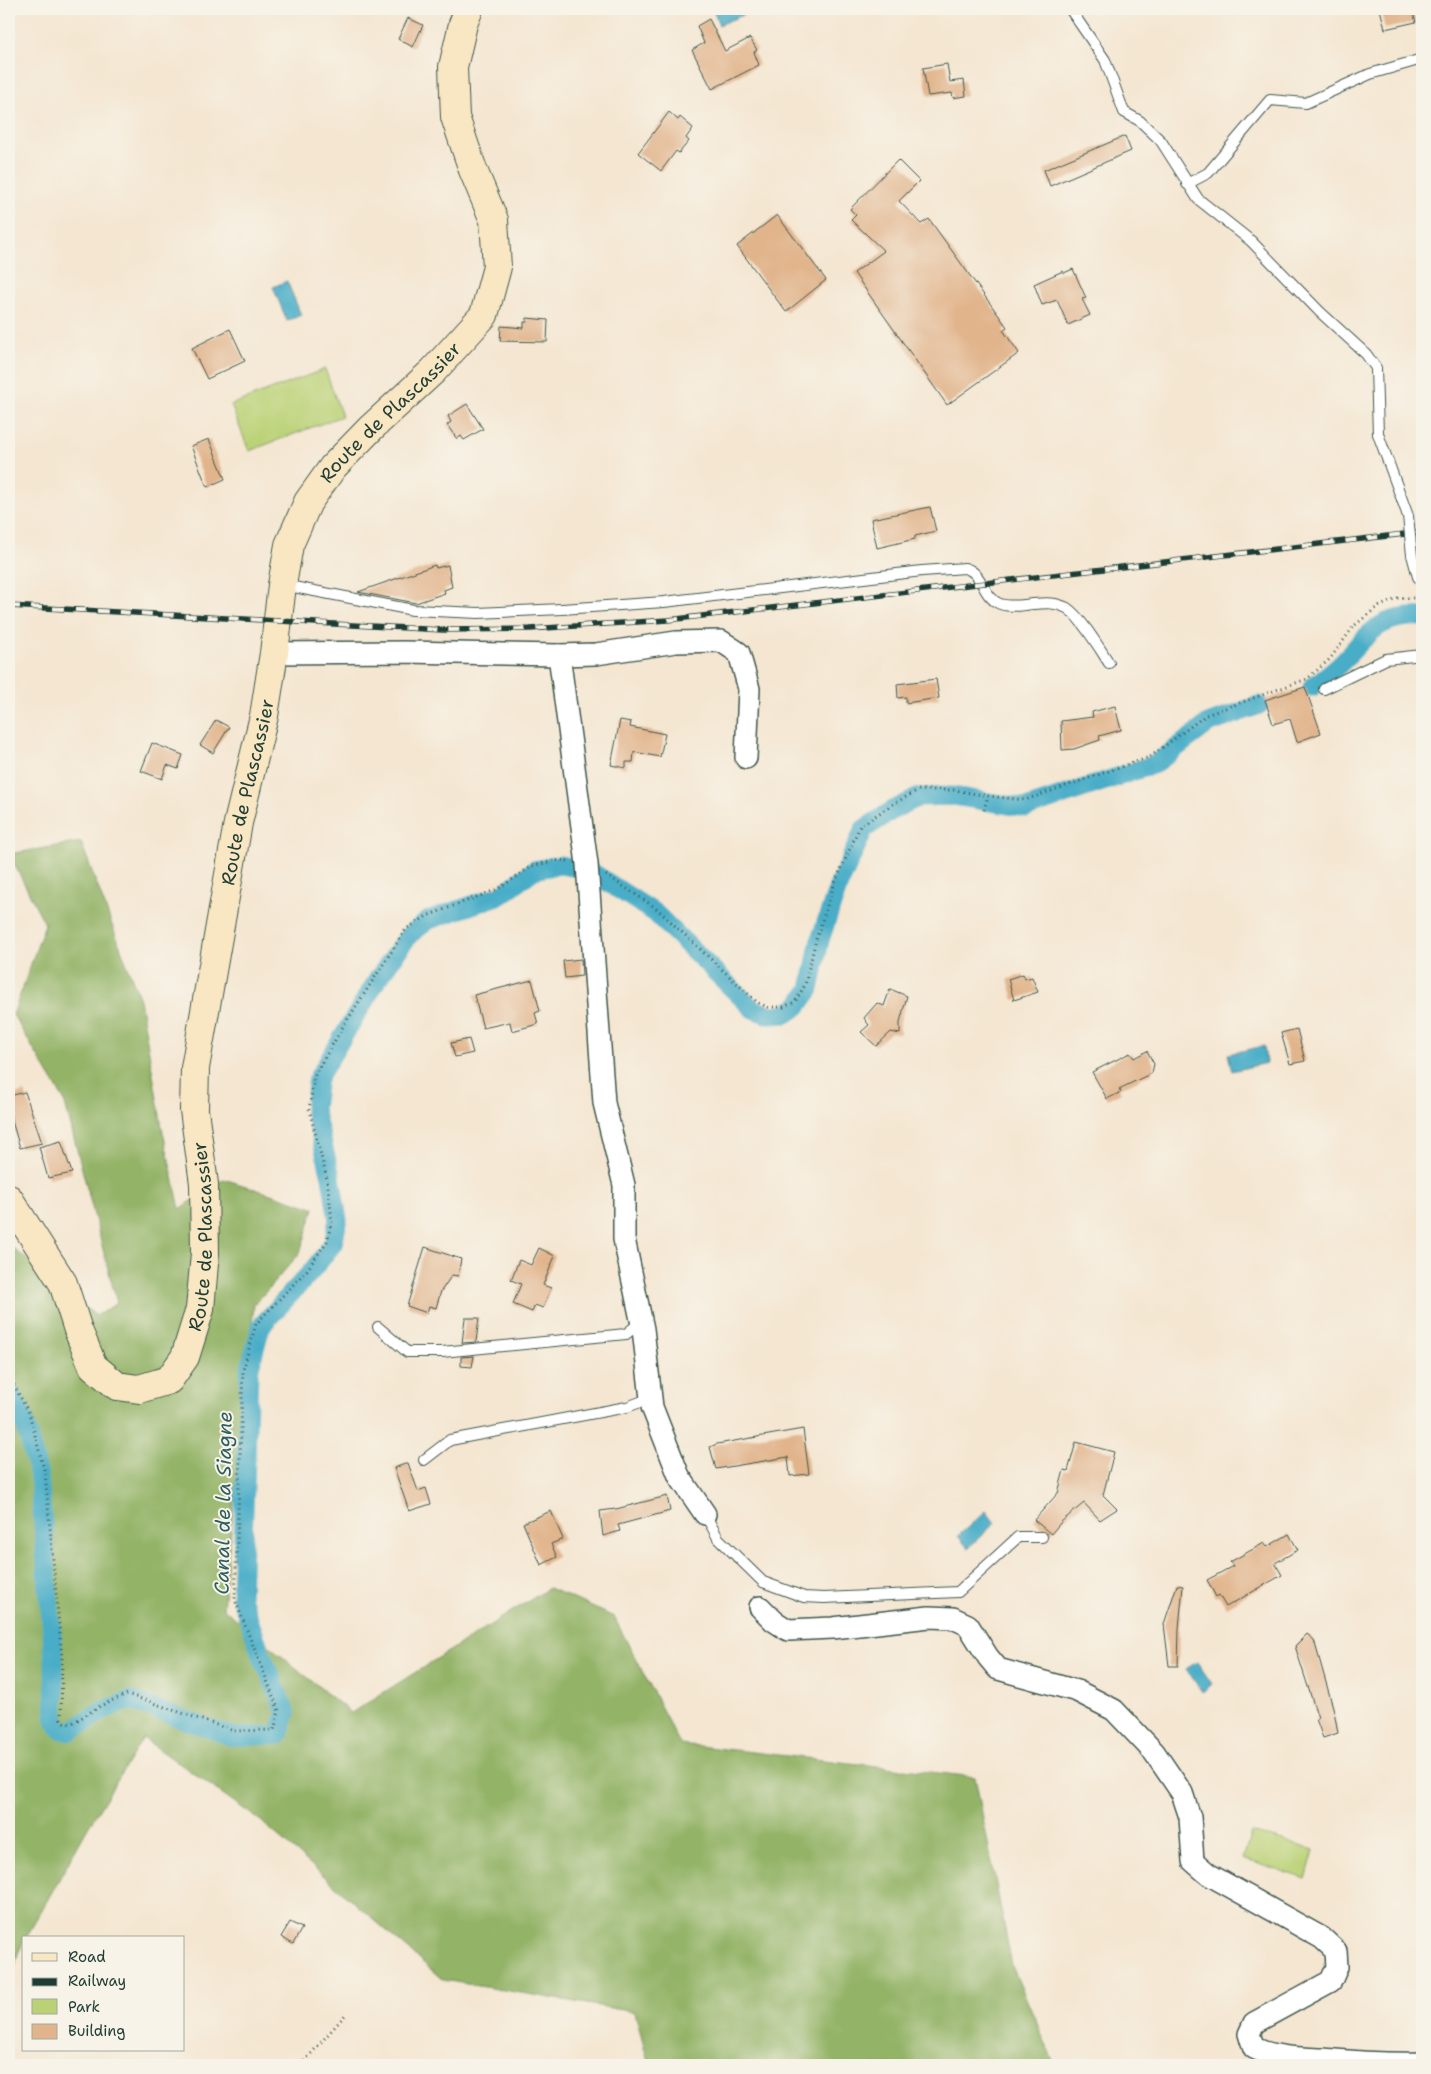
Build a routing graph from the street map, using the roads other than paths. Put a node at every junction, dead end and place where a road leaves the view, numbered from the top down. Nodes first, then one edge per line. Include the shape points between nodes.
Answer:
1 (470, 9) edge
2 (1070, 9) edge
3 (1422, 60) edge
4 (1187, 184) junction
5 (1422, 582) edge
6 (282, 584) junction
7 (274, 653) junction
8 (559, 655) junction
9 (1422, 655) edge
10 (1109, 663) dead end
11 (1324, 689) dead end
12 (746, 758) dead end
13 (9, 1199) edge
14 (641, 1322) junction
15 (378, 1327) dead end
16 (651, 1398) junction
17 (424, 1460) dead end
18 (705, 1514) joint
19 (1042, 1537) dead end
20 (760, 1607) dead end
21 (1422, 2063) edge

1 - 6 street, Route de Plascassier via 453,67 456,117 494,220 496,268 484,315 433,371 346,452 318,487 299,519 289,545
2 - 4 lane via 1104,60 1124,112 1140,121 1162,141
3 - 4 lane via 1370,74 1306,103 1270,100 1208,173
4 - 5 lane, bridge via 1198,199 1251,241 1366,354 1376,368 1378,434 1408,516 1412,555
6 - 7 street, Route de Plascassier
6 - 10 lane via 412,610 478,613 664,602 965,568 977,574 997,603 1050,602 1068,608
7 - 8 street
7 - 13 street, Route de Plascassier via 264,716 238,823 195,1068 194,1110 204,1184 205,1253 200,1309 185,1357 169,1380 139,1389 117,1386 93,1366 63,1283
8 - 12 street via 596,654 676,642 721,641 739,653 749,689
8 - 14 street via 587,864 604,1103 624,1185 624,1240
9 - 11 lane via 1386,659
14 - 15 lane via 626,1334 442,1352 408,1352
14 - 16 street
16 - 17 lane via 627,1407 450,1440
16 - 18 street via 679,1476
18 - 19 lane via 718,1538 763,1582 804,1597 958,1592 1018,1537
20 - 21 street via 788,1630 929,1616 953,1618 968,1625 998,1669 1077,1691 1114,1710 1154,1752 1182,1793 1190,1817 1193,1861 1208,1874 1322,1938 1336,1950 1337,1967 1331,1981 1254,2023 1249,2034 1254,2048 1268,2054 1302,2058 1384,2064

